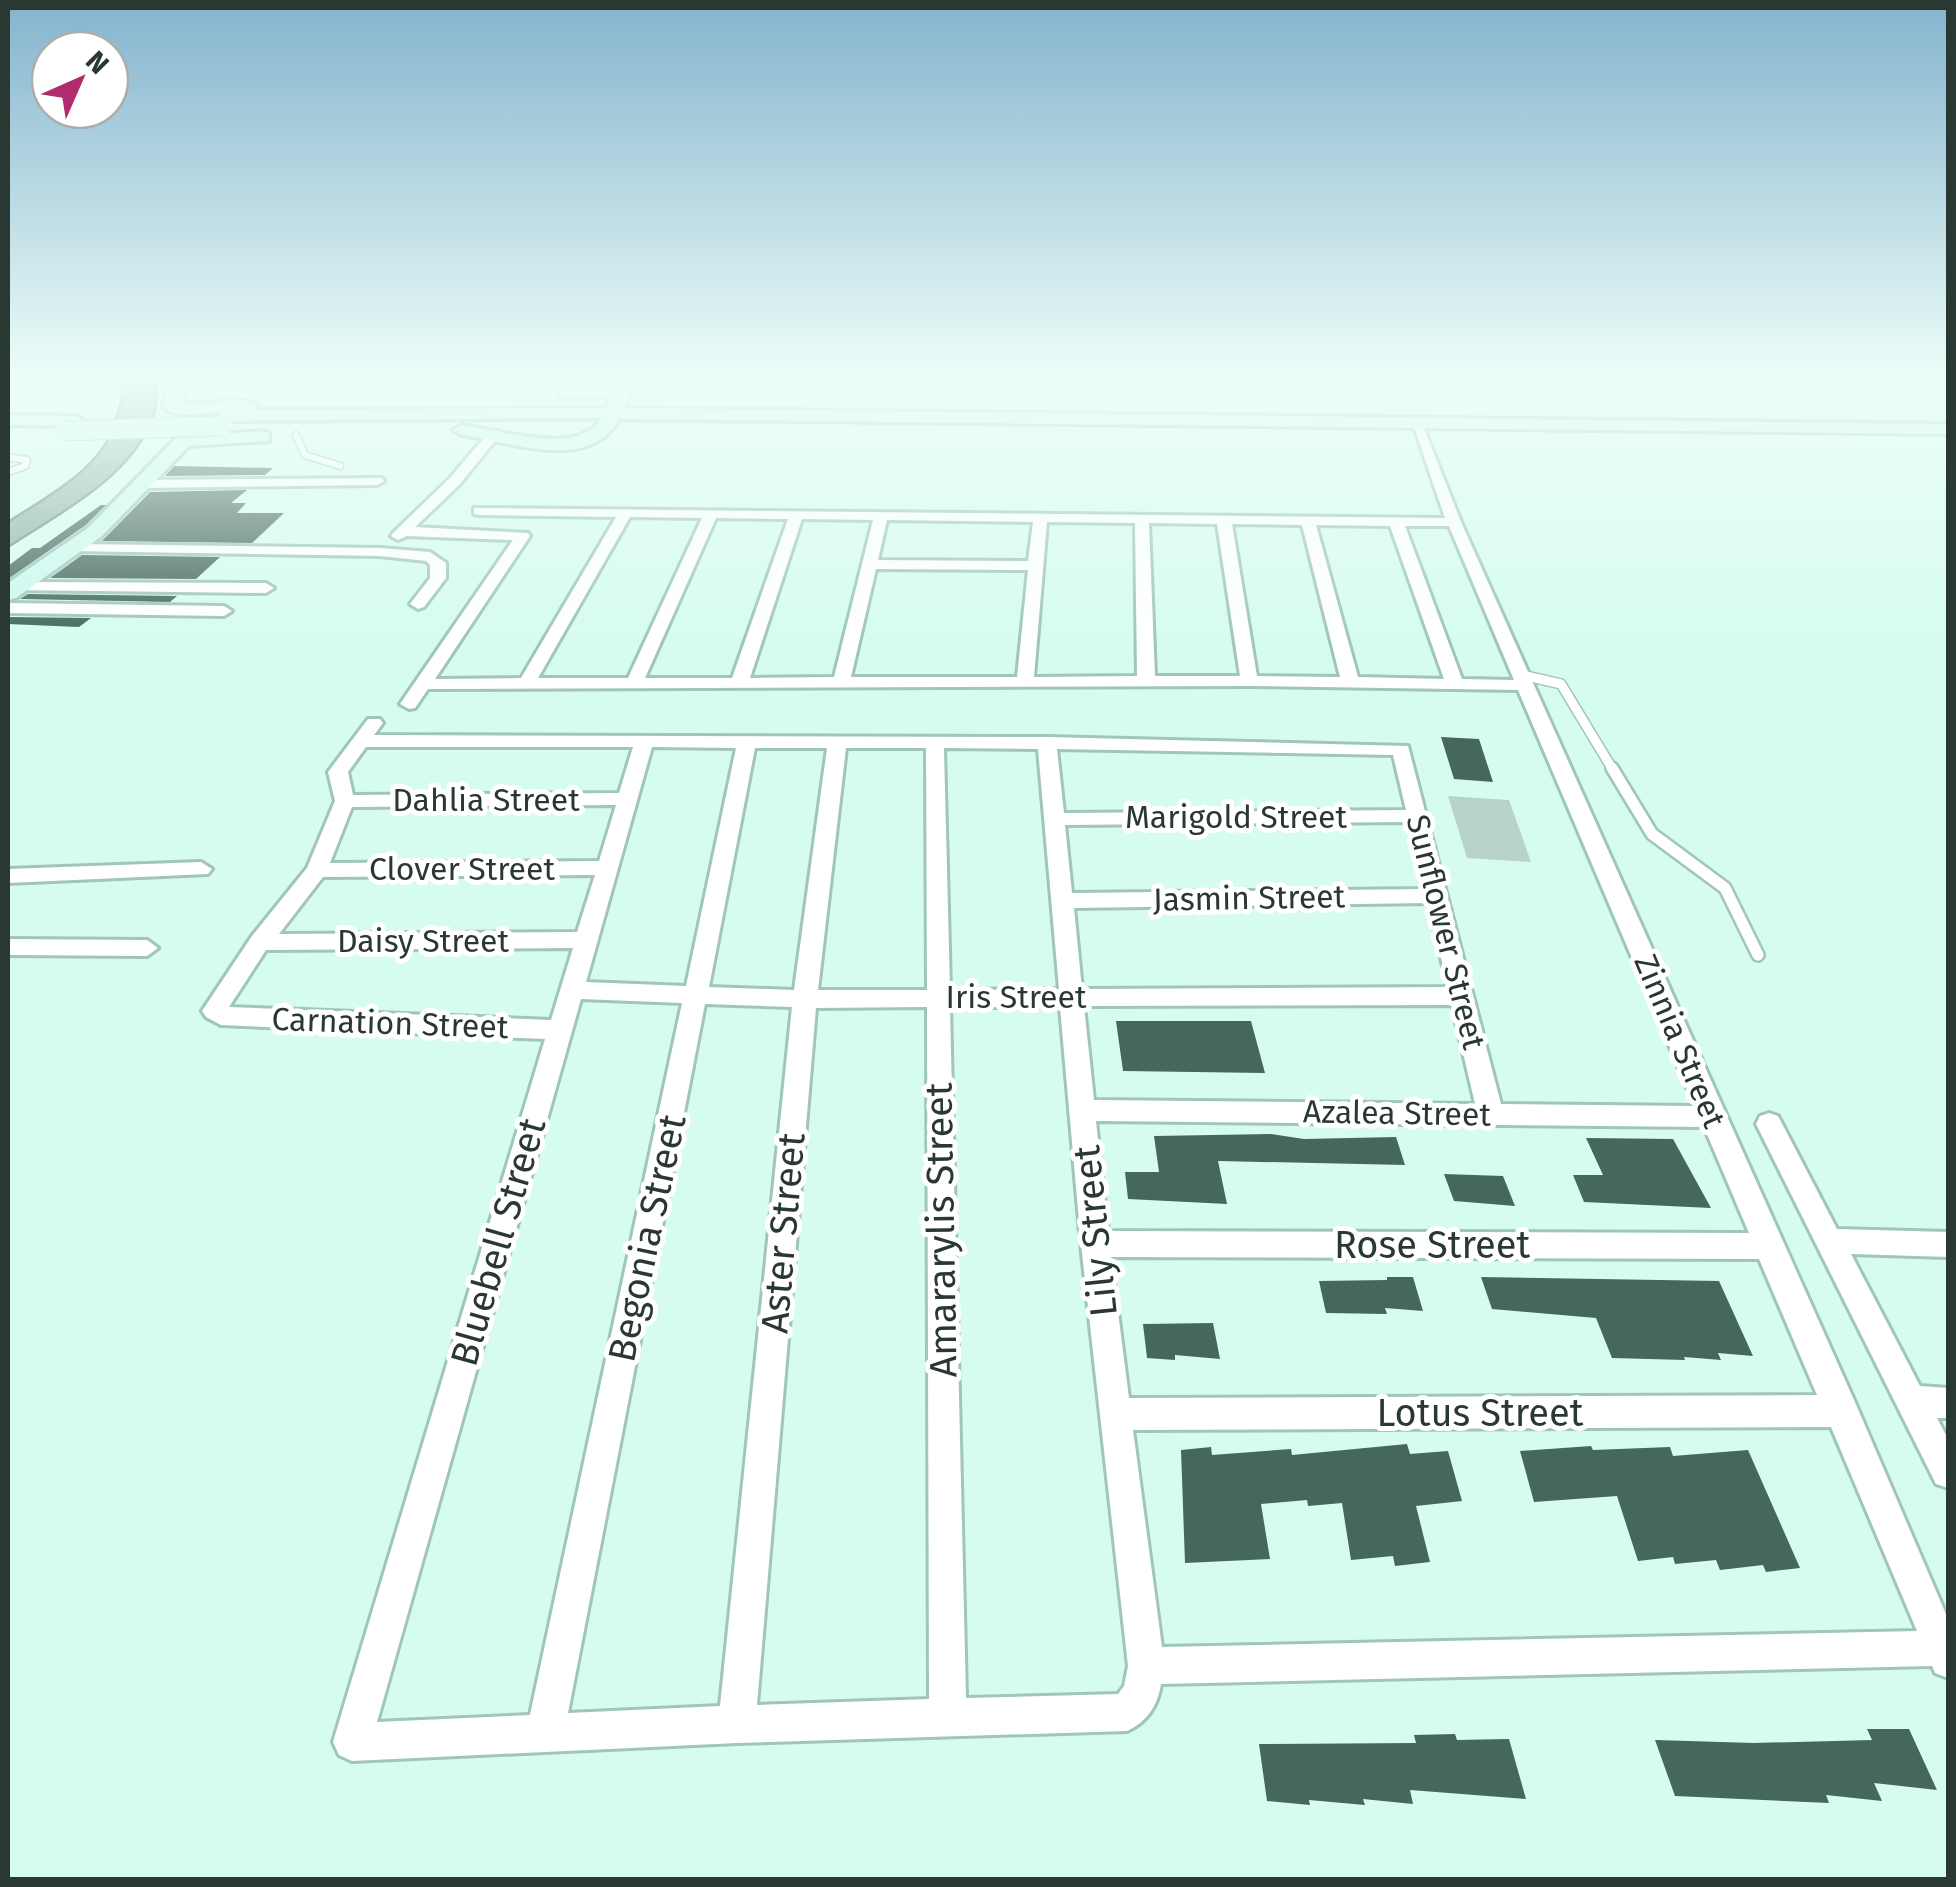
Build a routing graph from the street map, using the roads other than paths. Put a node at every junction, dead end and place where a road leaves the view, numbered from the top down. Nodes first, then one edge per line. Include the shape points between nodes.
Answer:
1 (158, 465) edge
2 (329, 465) edge
3 (469, 465) edge
4 (1432, 465) edge
5 (340, 466) dead end
6 (377, 481) dead end
7 (139, 484) junction
8 (490, 499) dead end
9 (479, 511) junction
10 (542, 512) junction
11 (625, 513) junction
12 (711, 514) junction
13 (796, 515) junction
14 (882, 516) junction
15 (1040, 518) junction
16 (1142, 519) junction
17 (1224, 520) junction
18 (1308, 520) junction
19 (1396, 521) junction
20 (1454, 522) junction
21 (403, 531) junction
22 (460, 534) junction
23 (524, 536) junction
24 (77, 548) junction
25 (380, 552) junction
26 (870, 564) junction
27 (1035, 566) junction
28 (266, 588) dead end
29 (12, 590) edge
30 (418, 604) dead end
31 (8, 608) edge
32 (224, 611) dead end
33 (1524, 680) junction
34 (1249, 681) junction
35 (1025, 682) junction
36 (1146, 682) junction
37 (1350, 682) junction
38 (1454, 682) junction
39 (841, 683) junction
40 (422, 684) junction
41 (739, 684) junction
42 (633, 685) junction
43 (525, 686) junction
44 (409, 704) dead end
45 (644, 742) junction
46 (747, 742) junction
47 (837, 742) junction
48 (935, 743) junction
49 (1047, 744) junction
50 (627, 799) junction
51 (344, 801) junction
52 (1418, 816) junction
53 (1054, 819) junction
54 (607, 868) junction
55 (201, 869) dead end
56 (318, 870) junction
57 (8, 876) edge
58 (1437, 896) junction
59 (1062, 901) junction
60 (586, 940) junction
61 (260, 942) junction
62 (8, 946) edge
63 (147, 948) dead end
64 (1758, 955) dead end
65 (571, 990) junction
66 (698, 995) junction
67 (1462, 996) junction
68 (1071, 997) junction
69 (805, 998) junction
70 (938, 998) junction
71 (560, 1030) junction
72 (1081, 1110) junction
73 (1492, 1115) junction
74 (1712, 1116) junction
75 (1769, 1124) dead end
76 (1831, 1241) junction
77 (1095, 1244) junction
78 (1948, 1244) edge
79 (1769, 1246) junction
80 (1912, 1402) junction
81 (1948, 1403) edge
82 (1843, 1411) junction
83 (1117, 1414) junction
84 (1948, 1472) edge
85 (1946, 1654) edge
86 (1146, 1666) junction
87 (948, 1718) junction
88 (736, 1724) junction
89 (545, 1732) junction

1 - 7 main road
2 - 5 lane
3 - 21 street
4 - 20 street, Zinnia Street
6 - 7 street
7 - 24 main road
8 - 9 street
9 - 10 street
9 - 22 street
10 - 11 street
10 - 23 street
11 - 12 street
11 - 43 street
12 - 13 street
12 - 42 street
13 - 14 street
13 - 41 street
14 - 15 street
14 - 26 street
15 - 16 street
15 - 27 street
16 - 17 street
16 - 36 street
17 - 18 street
17 - 34 street
18 - 19 street
18 - 37 street
19 - 20 street
19 - 38 street
20 - 33 street, Zinnia Street
21 - 22 street
21 - 25 street
22 - 23 street
23 - 40 street
24 - 25 street
24 - 29 main road
25 - 30 street via 438,563 438,578
26 - 27 street
26 - 39 street
27 - 35 street
28 - 29 street
31 - 32 street
33 - 38 street
33 - 64 lane via 1560,684 1652,834 1726,888
33 - 74 street, Zinnia Street
34 - 36 street
34 - 37 street
35 - 36 street
35 - 39 street
37 - 38 street
39 - 41 street
40 - 43 street
40 - 44 street
41 - 42 street
42 - 43 street
45 - 46 street
45 - 50 street, Bluebell Street
45 - 51 street via 369,732 338,772
46 - 47 street
46 - 66 street, Begonia Street
47 - 48 street
47 - 69 street, Aster Street
48 - 49 street
48 - 70 street, Amararylis Street
49 - 52 street, Sunflower Street via 1401,750
49 - 53 street, Lily Street
50 - 51 street, Dahlia Street
50 - 54 street, Bluebell Street
51 - 56 street
52 - 53 street, Marigold Street
52 - 58 street, Sunflower Street
53 - 59 street, Lily Street
54 - 56 street, Clover Street
54 - 60 street, Bluebell Street
55 - 57 street
56 - 61 street
58 - 59 street, Jasmin Street
58 - 67 street, Sunflower Street
59 - 68 street, Lily Street
60 - 61 street, Daisy Street
60 - 65 street, Bluebell Street
61 - 71 street, Carnation Street via 217,1002 214,1011 221,1016
62 - 63 street
65 - 66 street, Iris Street
65 - 71 street, Bluebell Street
66 - 69 street, Iris Street
66 - 89 street, Begonia Street
67 - 68 street, Iris Street
67 - 73 street, Sunflower Street
68 - 70 street, Iris Street
68 - 72 street, Lily Street
69 - 70 street, Iris Street
69 - 88 street, Aster Street
70 - 87 street, Amararylis Street
71 - 89 street, Bluebell Street via 352,1742
72 - 73 street, Azalea Street
72 - 77 street, Lily Street
73 - 74 street, Azalea Street
74 - 79 street, Zinnia Street
75 - 76 street
76 - 78 street
76 - 80 street
77 - 79 street, Rose Street
77 - 83 street, Lily Street
79 - 82 street, Zinnia Street
80 - 81 street
80 - 84 street
82 - 83 street, Lotus Street
82 - 85 street, Zinnia Street
83 - 86 street, Lily Street
85 - 86 street
86 - 87 street, Lily Street via 1141,1694 1127,1712
87 - 88 street
88 - 89 street

